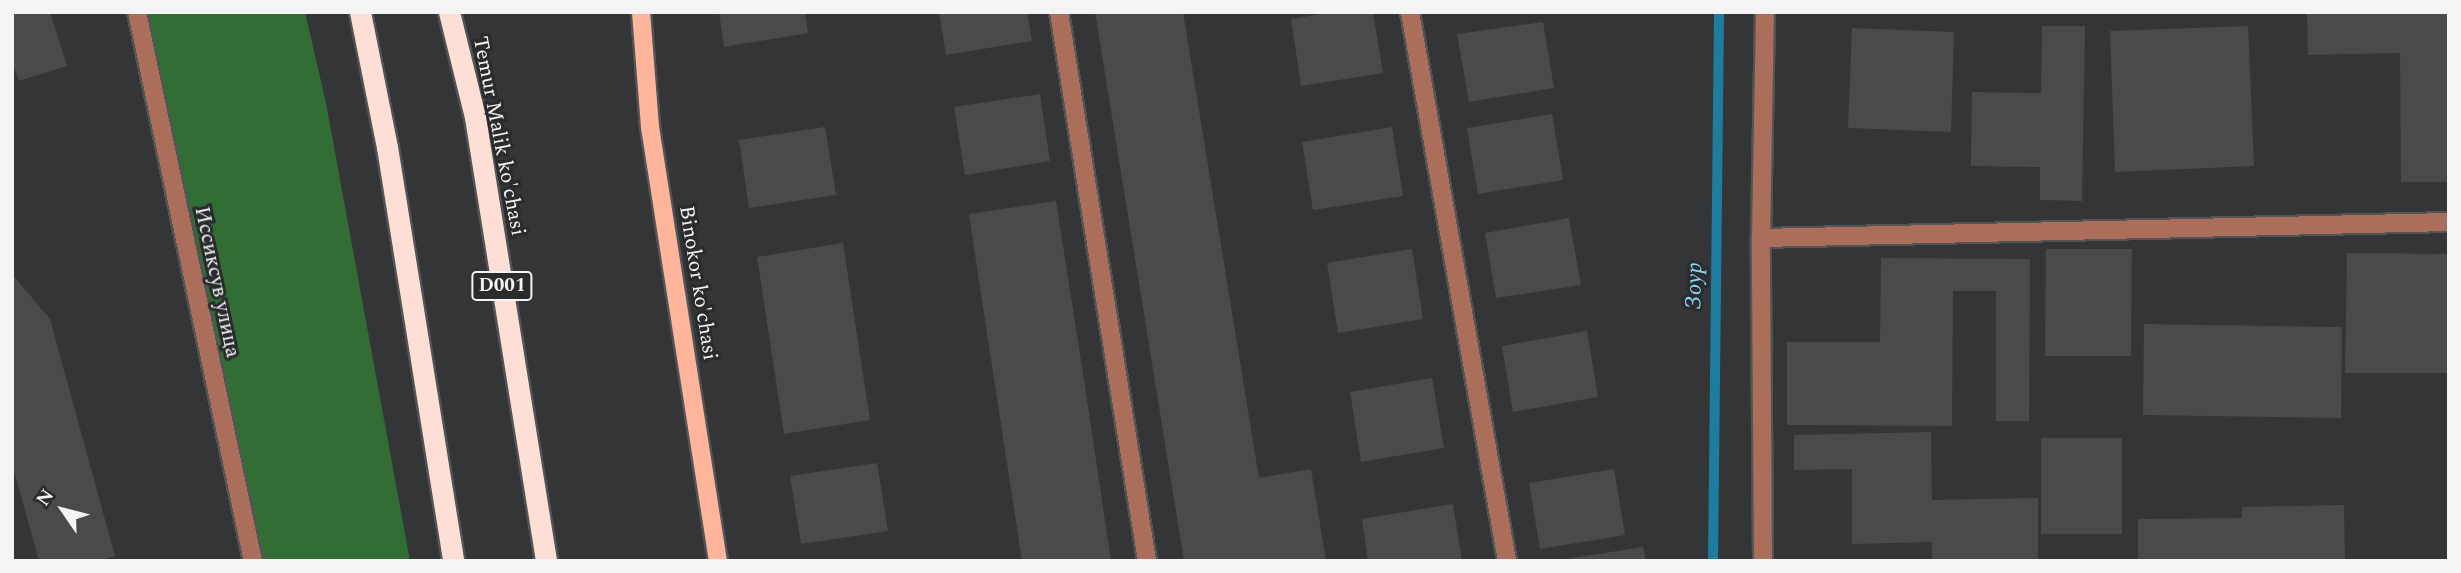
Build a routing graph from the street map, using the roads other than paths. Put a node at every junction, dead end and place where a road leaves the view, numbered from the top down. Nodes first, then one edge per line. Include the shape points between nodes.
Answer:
1 (137, 12) edge
2 (360, 12) edge
3 (449, 12) edge
4 (641, 12) edge
5 (1059, 12) edge
6 (1410, 12) edge
7 (1765, 12) edge
8 (2449, 222) edge
9 (1761, 238) junction
10 (253, 561) edge
11 (453, 561) edge
12 (546, 561) edge
13 (718, 561) edge
14 (1147, 561) edge
15 (1507, 561) edge
16 (1763, 561) edge

1 - 10 street, Иссиксув улица
2 - 11 highway via 387,147
3 - 12 highway, Temur Malik ko'chasi / D001 via 475,117
4 - 13 main road, Binokor ko'chasi via 650,127
5 - 14 street
6 - 15 street
7 - 9 street
8 - 9 street
9 - 16 street

